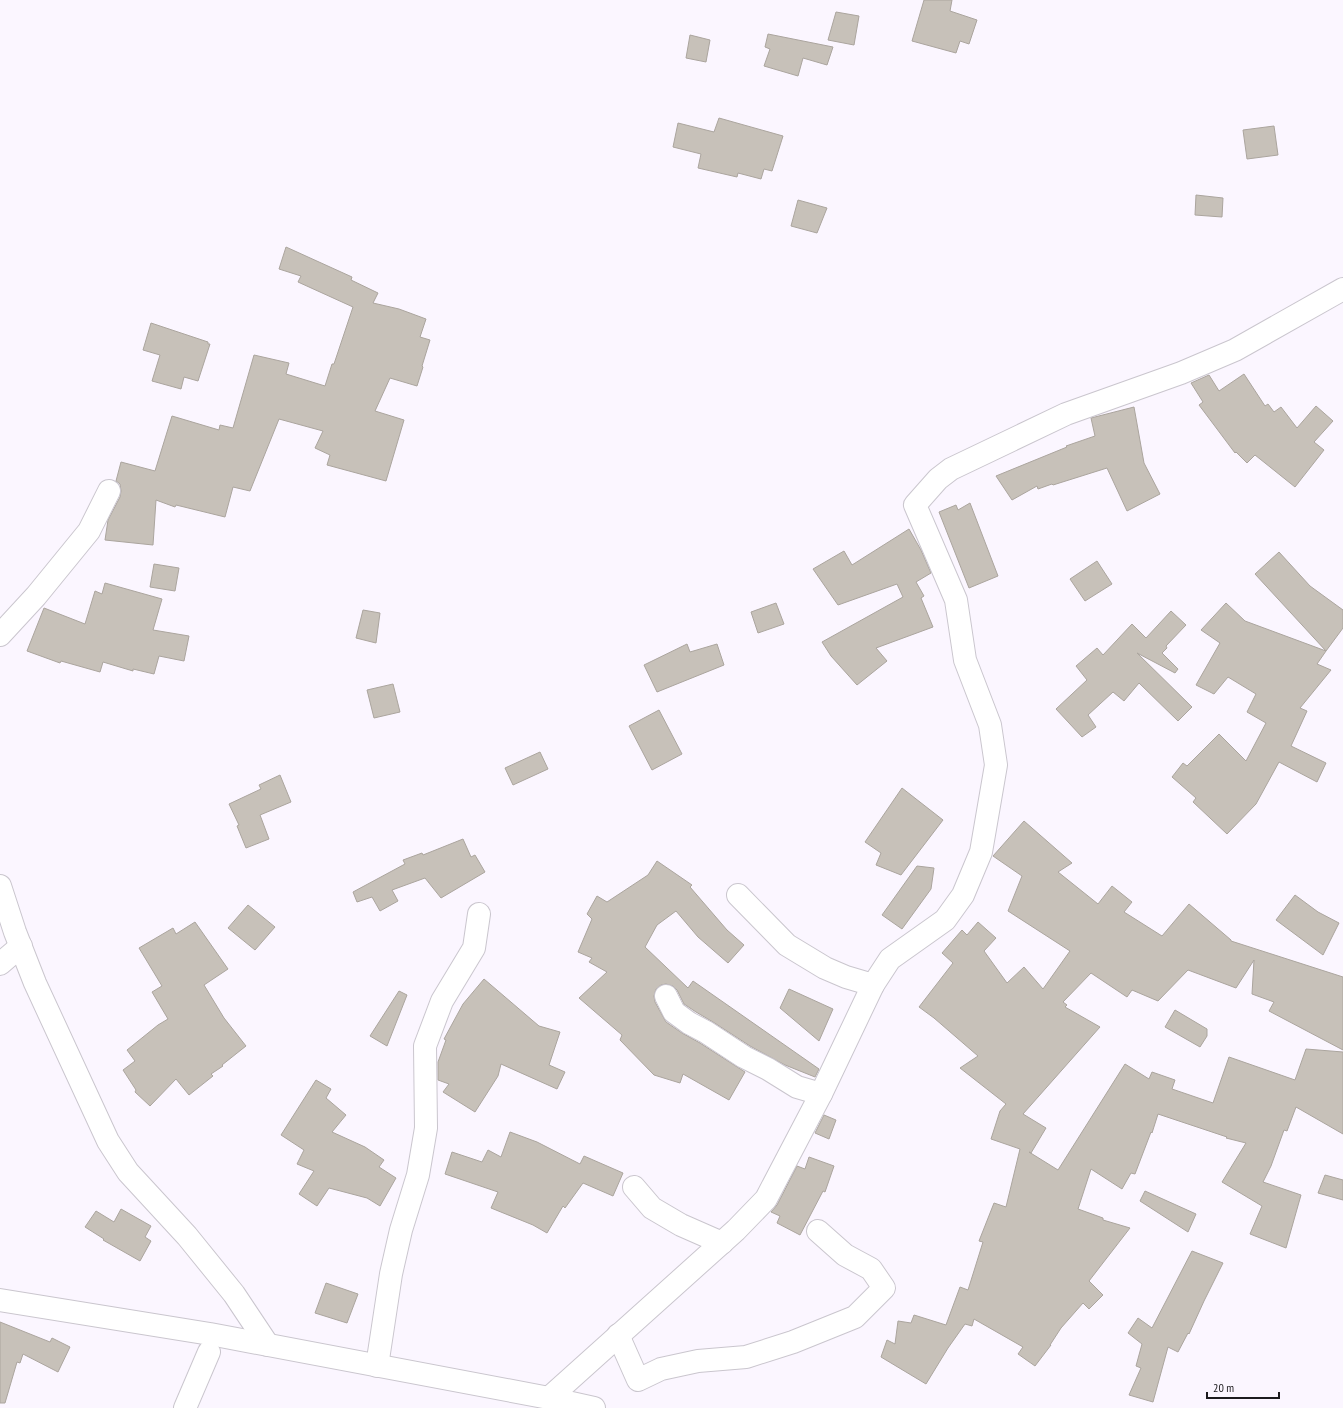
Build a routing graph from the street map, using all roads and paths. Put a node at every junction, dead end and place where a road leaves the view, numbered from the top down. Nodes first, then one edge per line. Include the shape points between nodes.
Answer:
1 (1343, 289) edge
2 (109, 491) dead end
3 (0, 635) edge
4 (0, 886) edge
5 (738, 895) dead end
6 (479, 914) dead end
7 (21, 946) junction
8 (0, 964) edge
9 (873, 985) junction
10 (666, 996) dead end
11 (821, 1094) junction
12 (634, 1187) dead end
13 (818, 1231) dead end
14 (722, 1243) junction
15 (0, 1300) edge
16 (618, 1335) junction
17 (268, 1345) junction
18 (209, 1352) dead end
19 (378, 1366) junction
20 (549, 1398) junction
21 (185, 1408) edge
22 (594, 1408) edge

1 - 9 street via 1235,350 1181,373 1066,414 951,469 938,479 915,506 956,600 965,660 990,725 996,766 981,852 963,895 944,920 890,959
2 - 3 street via 81,542
4 - 7 street
5 - 9 street via 787,946 825,968
6 - 19 street via 474,948 442,1001 425,1046 426,1128 418,1175 401,1230 392,1274
7 - 8 street
7 - 17 street via 35,983 108,1141 128,1172 187,1236 234,1294
9 - 11 street
10 - 11 street via 674,1012 689,1023 797,1086
11 - 14 street via 766,1199
12 - 14 street via 652,1208 681,1225
13 - 16 street via 845,1255 871,1269 884,1288 855,1317 793,1342 746,1357 698,1361 661,1369 638,1380
14 - 16 street
15 - 17 street
16 - 20 street
17 - 19 street
18 - 21 street
19 - 20 street
20 - 22 street

